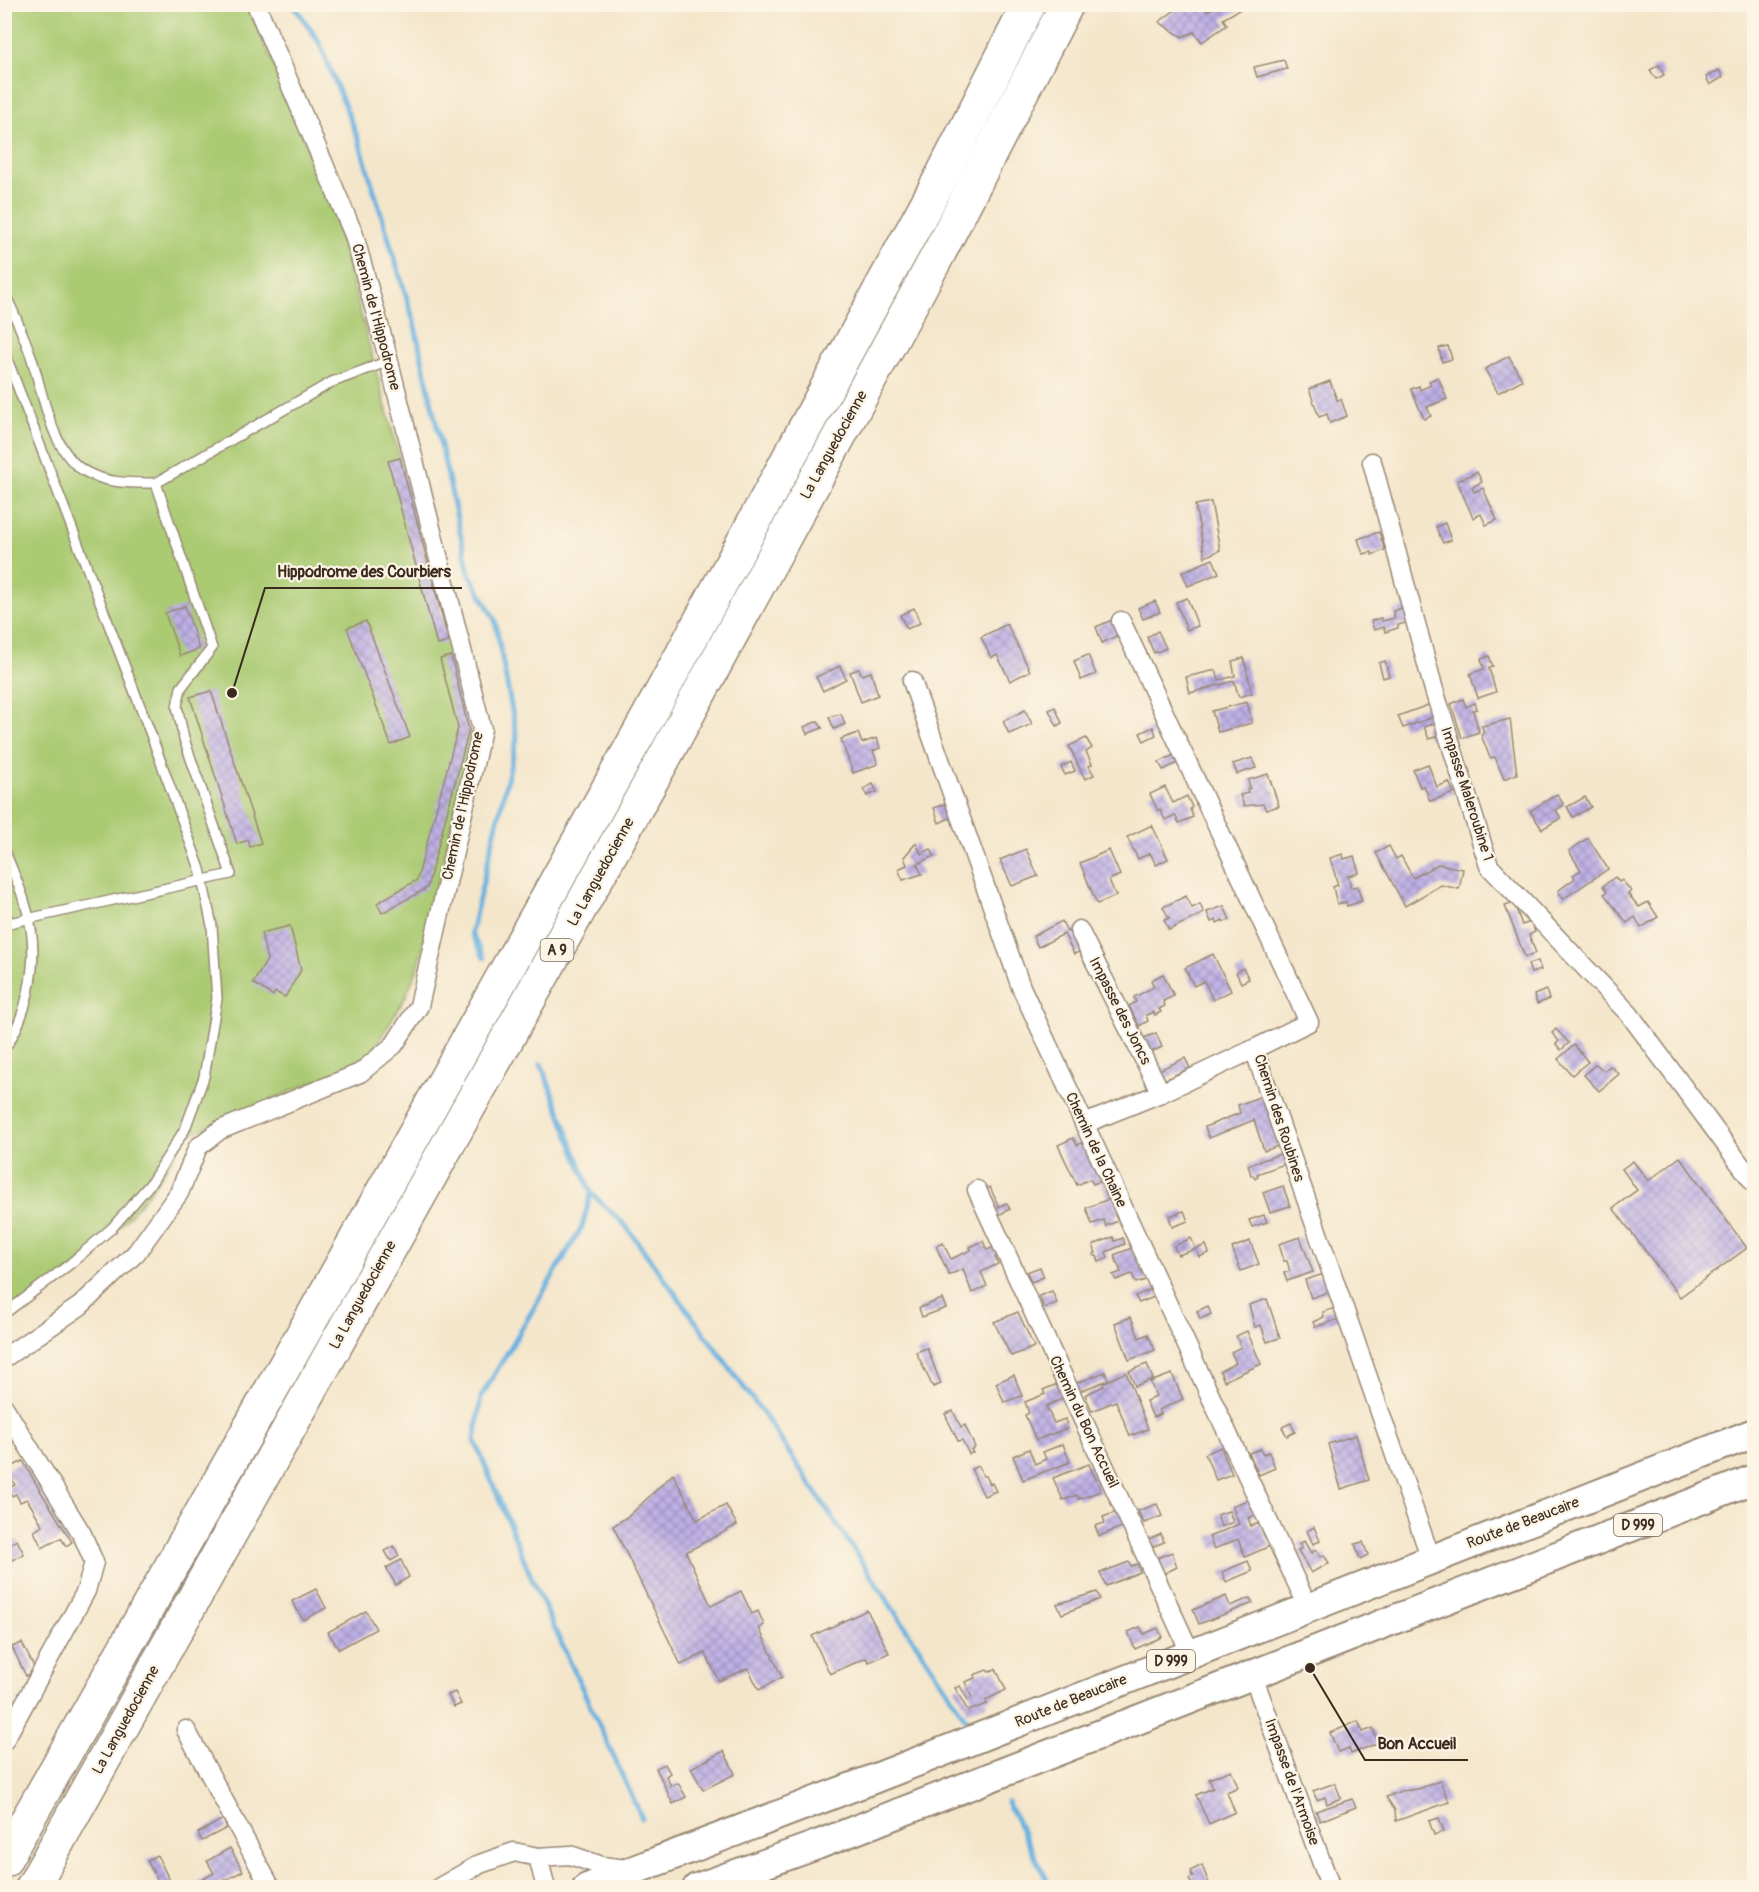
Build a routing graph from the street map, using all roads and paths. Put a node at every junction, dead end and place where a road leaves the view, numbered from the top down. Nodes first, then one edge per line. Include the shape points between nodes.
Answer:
1 (256, 4) edge
2 (1029, 4) edge
3 (1067, 4) edge
4 (4, 292) edge
5 (4, 351) edge
6 (389, 362) junction
7 (1372, 462) dead end
8 (156, 483) junction
9 (1121, 621) dead end
10 (912, 681) dead end
11 (4, 849) edge
12 (203, 880) junction
13 (4, 910) edge
14 (29, 919) junction
15 (1079, 930) dead end
16 (4, 1049) edge
17 (1254, 1050) junction
18 (1161, 1093) junction
19 (1084, 1124) junction
20 (1755, 1183) edge
21 (977, 1190) dead end
22 (4, 1314) edge
23 (4, 1358) edge
24 (4, 1407) edge
25 (1755, 1433) edge
26 (1755, 1479) edge
27 (1755, 1494) edge
28 (1431, 1559) junction
29 (1522, 1571) junction
30 (1308, 1607) junction
31 (1191, 1654) junction
32 (1252, 1676) junction
33 (186, 1730) dead end
34 (4, 1741) edge
35 (538, 1857) junction
36 (4, 1861) edge
37 (630, 1870) junction
38 (32, 1887) edge
39 (271, 1887) edge
40 (438, 1887) edge
41 (546, 1887) edge
42 (587, 1887) edge
43 (697, 1887) edge
44 (1331, 1887) edge

1 - 6 street, Chemin de l'Hippodrome via 354,235
2 - 36 highway, A 9 via 944,172 647,719
3 - 38 highway, La Languedocienne / A 9 via 940,251 675,739
4 - 8 lane via 65,453 86,472 113,483
5 - 12 lane
6 - 8 lane via 332,382
6 - 23 street, Chemin de l'Hippodrome via 482,729 419,1006 394,1045 360,1073 220,1130 198,1147 179,1193 136,1253 80,1306
7 - 20 street, Impasse Maleroubine 1 via 1434,690 1490,866 1630,1015
8 - 12 lane via 212,648 181,688 177,706 184,739 231,874
9 - 17 street, Chemin des Roubines via 1309,1022
10 - 19 street, Chemin de la Chaine via 1021,987
11 - 14 lane
12 - 14 lane
12 - 22 lane via 212,926 217,999 204,1077 185,1130 152,1183 112,1228
13 - 14 lane via 9,923
14 - 16 lane via 32,959 28,993 20,1022
15 - 18 street, Impasse des Joncs
17 - 18 street
17 - 28 street, Chemin des Roubines
18 - 19 street
19 - 30 street, Chemin de la Chaine
21 - 31 street, Chemin du Bon Accueil
24 - 34 street via 82,1534 94,1562 87,1592
25 - 28 main road, Route de Beaucaire / D 999
26 - 29 main road, D 999
27 - 29 street via 1587,1557
28 - 30 main road, Route de Beaucaire / D 999
29 - 32 main road, D 999
30 - 31 main road, Route de Beaucaire / D 999
31 - 37 main road, Route de Beaucaire / D 999 via 868,1782
32 - 43 main road, D 999 via 817,1845
32 - 44 street, Impasse de l'Armoise
33 - 39 street
35 - 37 street via 570,1856
35 - 40 street via 514,1852 480,1864
35 - 41 street
37 - 42 main road, Route de Beaucaire / D 999

